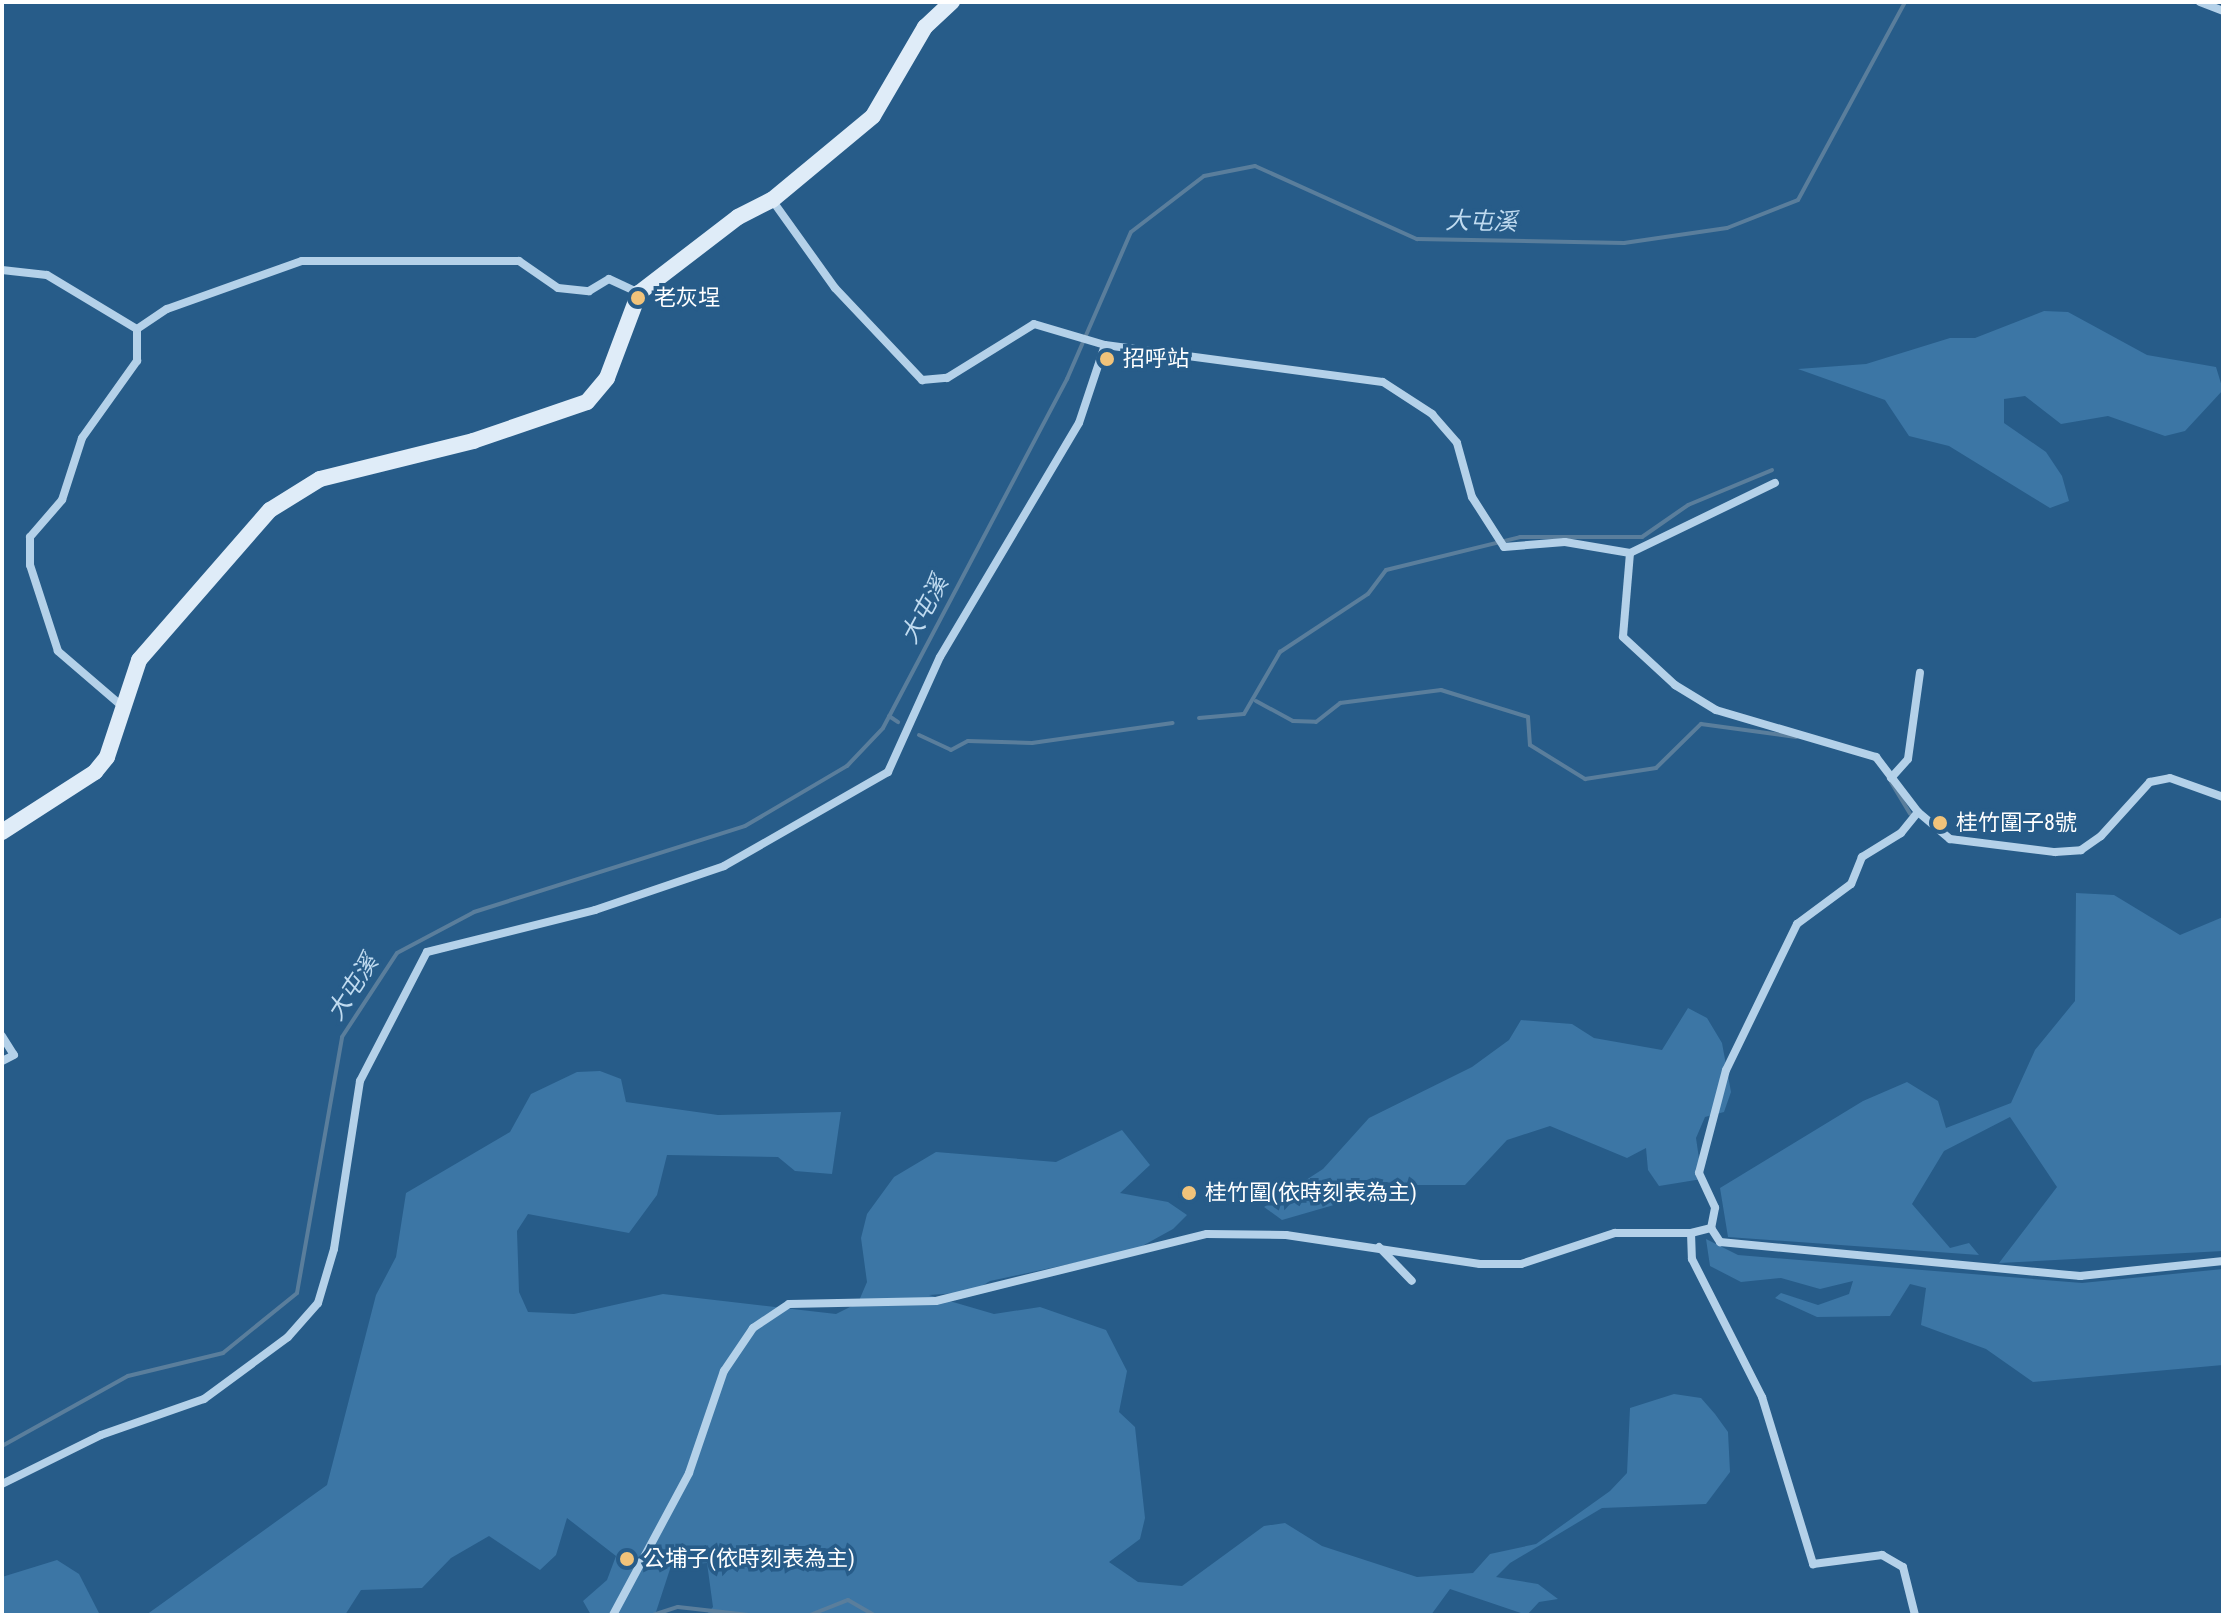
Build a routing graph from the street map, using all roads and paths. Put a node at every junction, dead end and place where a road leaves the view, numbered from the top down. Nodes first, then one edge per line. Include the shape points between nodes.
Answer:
1 (952, 2) edge
2 (2200, 2) edge
3 (2223, 11) edge
4 (772, 200) junction
5 (2, 270) edge
6 (639, 293) junction
7 (137, 329) junction
8 (1100, 344) junction
9 (1775, 483) dead end
10 (1630, 553) junction
11 (1920, 673) dead end
12 (124, 708) junction
13 (1891, 778) junction
14 (2223, 797) edge
15 (1918, 812) junction
16 (2, 832) edge
17 (2, 1036) edge
18 (2, 1061) edge
19 (1711, 1228) junction
20 (1691, 1233) junction
21 (1379, 1246) junction
22 (2223, 1261) edge
23 (1412, 1281) dead end
24 (2, 1484) edge
25 (613, 1615) edge
26 (1915, 1615) edge

1 - 4 street via 925,27 873,116
2 - 3 street
4 - 6 street via 738,217
4 - 8 street via 835,288 922,380 947,378 1034,324
5 - 7 street via 47,275
6 - 7 street via 609,279 589,291 558,288 519,261 302,261 167,309
6 - 12 street via 607,378 587,402 473,441 320,479 270,510 139,660
7 - 12 street via 137,361 82,438 62,500 30,537 30,565 58,651
8 - 10 street via 1383,382 1432,414 1457,443 1472,497 1504,547 1565,542
8 - 24 street via 1079,423 940,657 888,772 724,866 595,910 427,952 360,1081 334,1249 318,1303 288,1337 204,1399 101,1435
9 - 10 street
10 - 13 street via 1623,637 1629,647 1716,710 1830,738 1876,757
11 - 13 street via 1908,759
12 - 16 street via 95,772
13 - 15 street
14 - 15 street via 2170,778 2150,782 2101,836 2081,850 2055,852 1950,839
15 - 19 street via 1901,833 1862,857 1851,884 1797,924 1726,1070 1699,1173 1715,1208
17 - 18 street via 14,1055
19 - 20 street
19 - 22 street via 1720,1242 2080,1276
20 - 21 street via 1615,1233 1521,1264
20 - 26 street via 1692,1259 1762,1397 1813,1564 1882,1555 1903,1567
21 - 23 street
21 - 25 street via 1207,1234 936,1301 789,1304 753,1328 724,1371 689,1473

